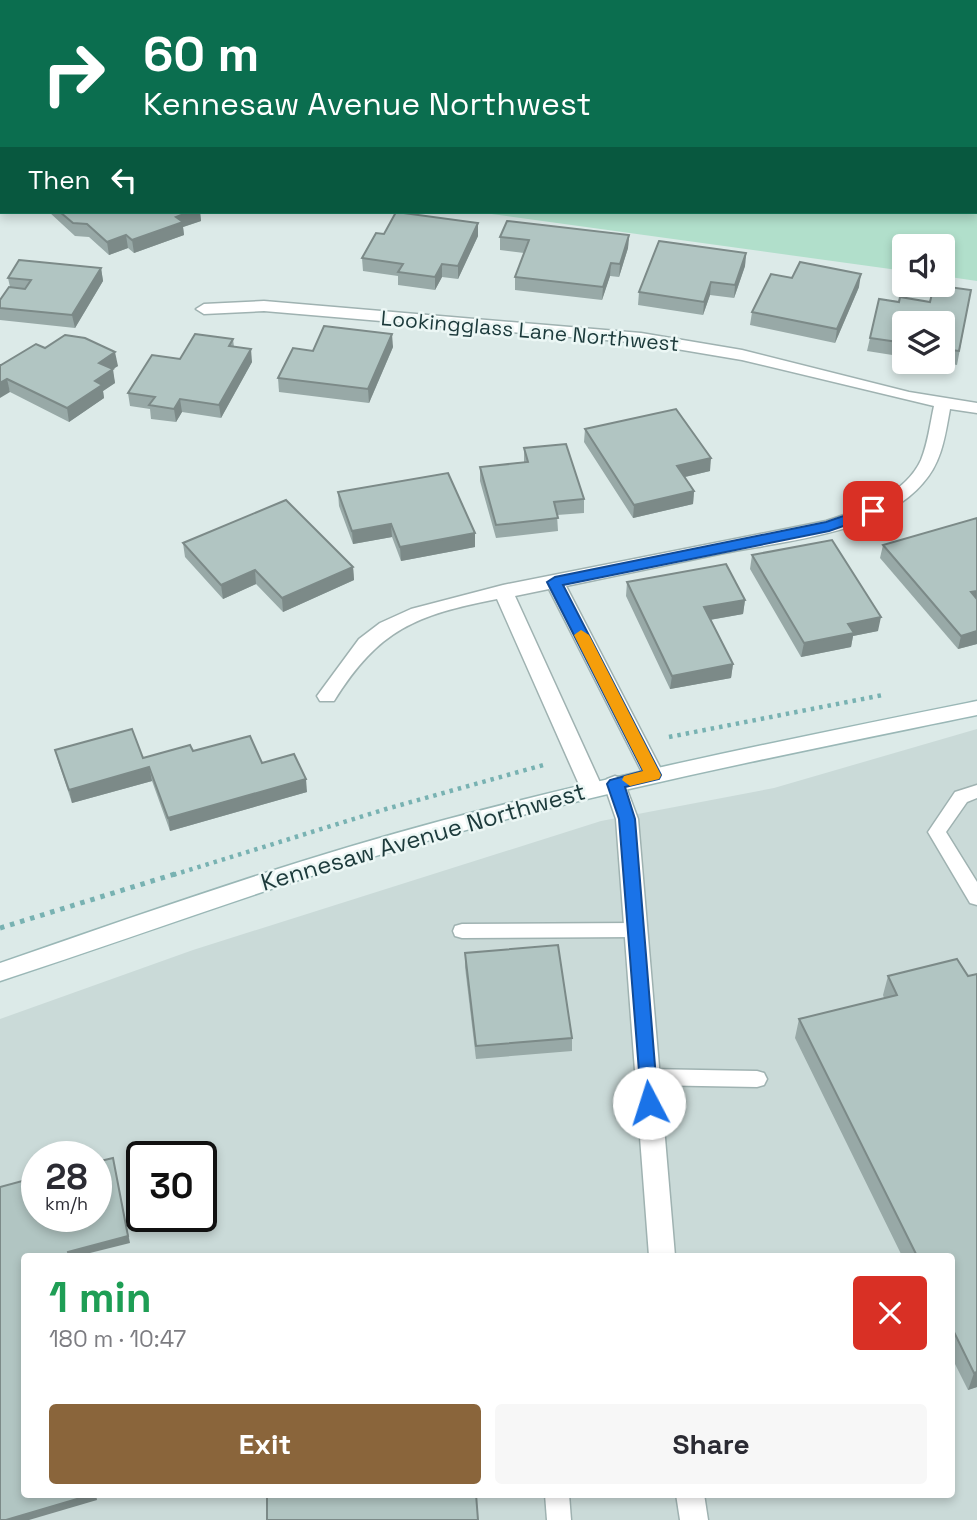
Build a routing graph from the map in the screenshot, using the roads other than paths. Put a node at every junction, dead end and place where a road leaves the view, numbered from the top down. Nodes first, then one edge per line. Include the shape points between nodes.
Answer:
1 (204, 309) dead end
2 (943, 403) junction
3 (977, 408) edge
4 (555, 582) junction
5 (503, 591) junction
6 (327, 696) dead end
7 (977, 708) edge
8 (653, 775) junction
9 (604, 787) junction
10 (977, 791) edge
11 (977, 898) edge
12 (637, 930) junction
13 (462, 931) dead end
14 (0, 972) edge
15 (646, 1077) junction
16 (757, 1079) dead end
17 (662, 1253) edge
18 (557, 1498) edge
19 (691, 1498) edge
20 (559, 1520) edge
21 (694, 1520) edge

1 - 2 street, Lookingglass Lane Northwest via 264,306 641,338 743,355
2 - 3 street, Lookingglass Lane Northwest
2 - 4 street via 926,467 896,498 873,511 829,526
4 - 5 street
4 - 8 street
5 - 6 street via 398,621 367,641
5 - 9 street
7 - 8 street, Kennesaw Avenue Northwest
8 - 9 street, Kennesaw Avenue Northwest
9 - 12 street via 627,819
9 - 14 street, Kennesaw Avenue Northwest via 324,862
10 - 11 lane via 961,797 937,832
12 - 13 lane
12 - 15 street
15 - 16 lane
15 - 17 street
18 - 20 lane
19 - 21 street

